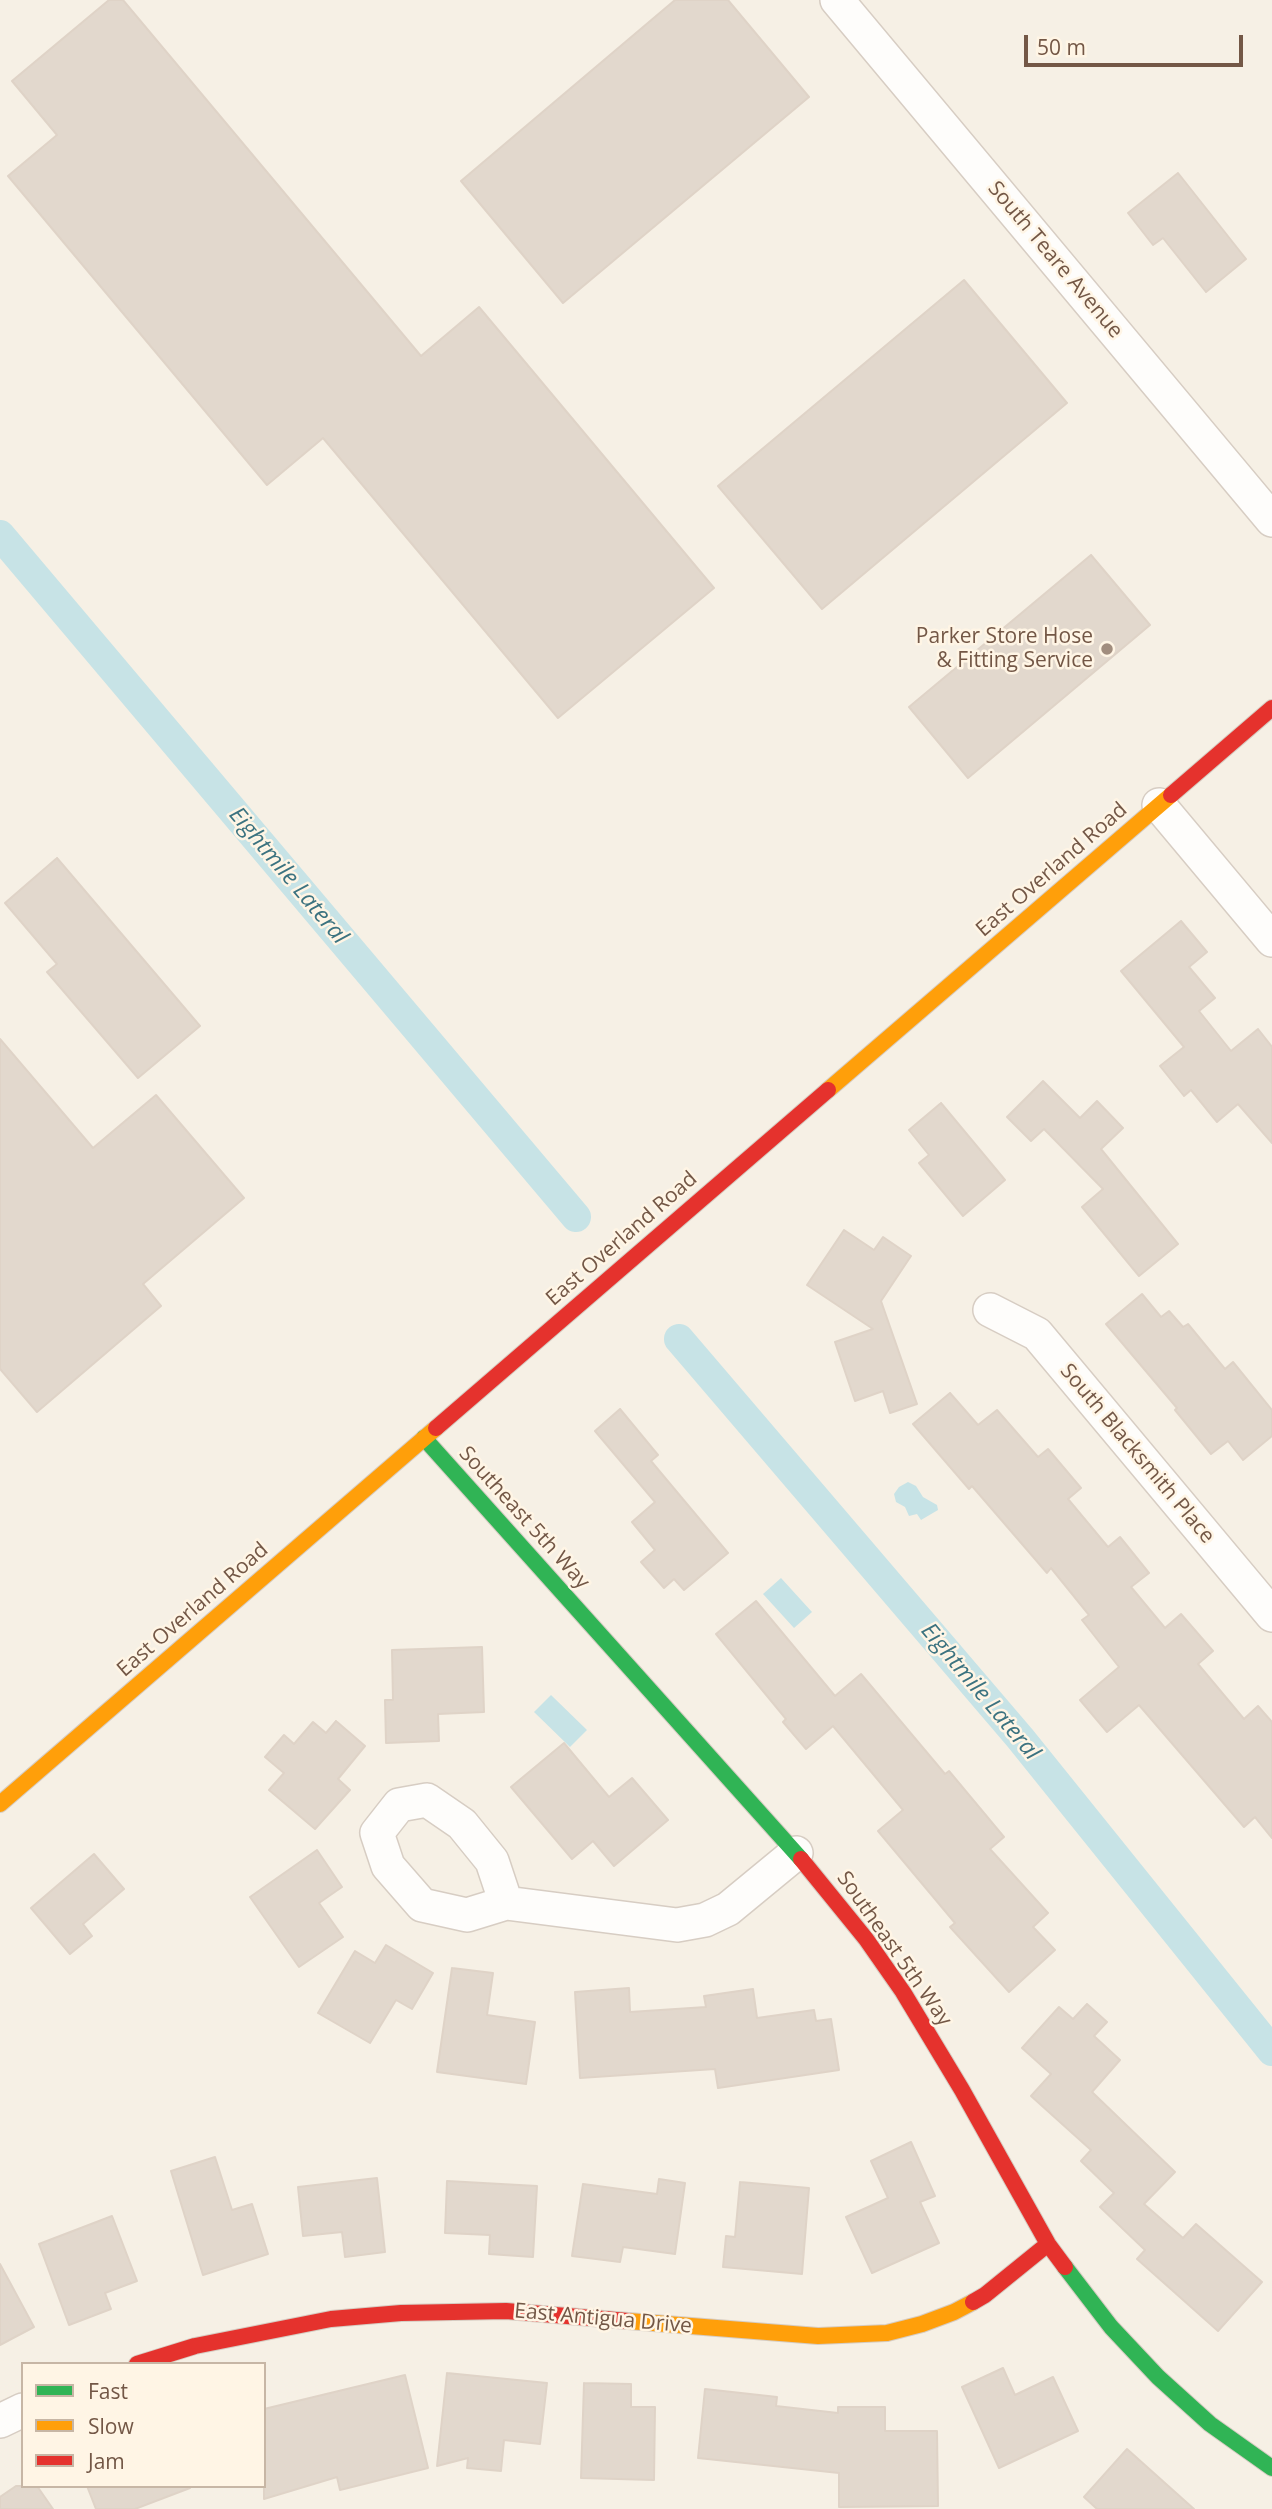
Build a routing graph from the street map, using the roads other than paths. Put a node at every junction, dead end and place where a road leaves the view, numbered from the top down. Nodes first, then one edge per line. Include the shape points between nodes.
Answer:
1 (838, 0) edge
2 (1272, 520) edge
3 (1272, 708) edge
4 (1159, 805) junction
5 (1272, 940) edge
6 (990, 1310) dead end
7 (424, 1438) junction
8 (1272, 1615) edge
9 (0, 1804) edge
10 (796, 1853) junction
11 (506, 1903) dead end
12 (1048, 2245) junction
13 (143, 2362) edge
14 (21, 2411) edge
15 (0, 2421) edge
16 (1272, 2468) edge

1 - 2 street, South Teare Avenue
3 - 4 street, East Overland Road
4 - 5 street
4 - 7 street, East Overland Road
6 - 8 street, South Blacksmith Place via 1037,1334
7 - 9 street, East Overland Road
7 - 10 street, Southeast 5th Way
10 - 11 street via 728,1909 705,1920 677,1925
10 - 12 street, Southeast 5th Way via 903,1992
12 - 13 street, East Antigua Drive via 985,2295 954,2312 887,2333 818,2336 506,2311 401,2313 262,2331
12 - 16 street, Southeast 5th Way via 1111,2327 1158,2378 1210,2424
14 - 15 street

